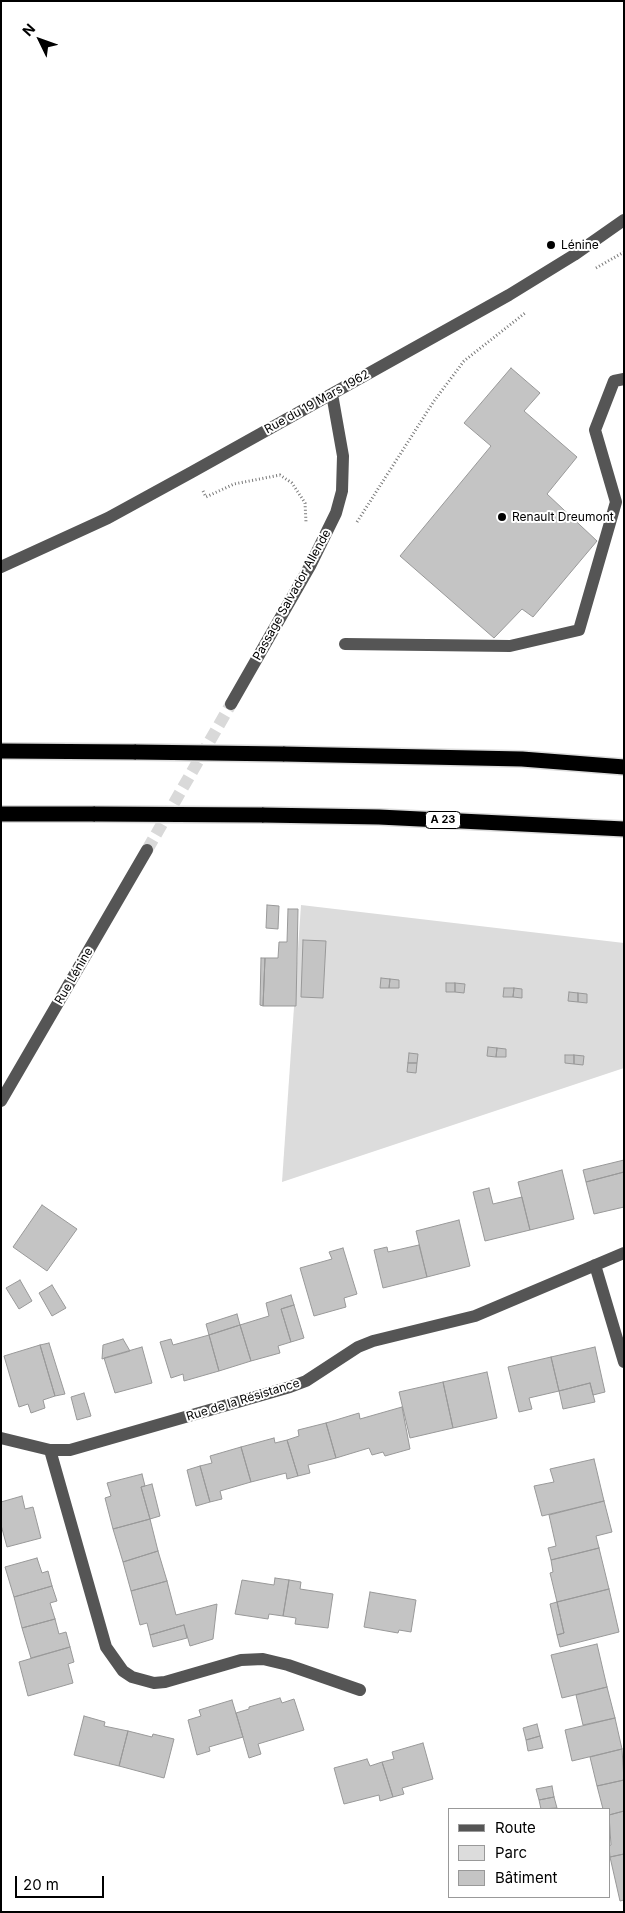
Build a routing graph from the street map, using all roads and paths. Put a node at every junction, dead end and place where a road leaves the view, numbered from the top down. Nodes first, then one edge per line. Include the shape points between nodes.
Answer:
1 (624, 220) edge
2 (624, 378) edge
3 (332, 394) junction
4 (1, 567) edge
5 (345, 644) dead end
6 (230, 704) tunnel mouth
7 (1, 751) edge
8 (624, 767) edge
9 (1, 814) edge
10 (624, 829) edge
11 (146, 850) tunnel mouth
12 (1, 1101) edge
13 (624, 1252) edge
14 (595, 1265) junction
15 (624, 1362) edge
16 (1, 1438) edge
17 (50, 1450) junction
18 (360, 1690) dead end

1 - 3 street, Rue du 19 Mars 1962 via 517,290
2 - 5 street via 614,381 595,430 616,502 579,630 510,646
3 - 4 street, Rue du 19 Mars 1962 via 108,518
3 - 6 street, Passage Salvador Allende via 344,465 336,513 310,566
7 - 8 highway, bridge via 522,759
9 - 10 highway, A 23, bridge via 379,817
11 - 12 street, Rue Lénine
13 - 14 street, Rue de la Résistance
14 - 15 street
14 - 17 street, Rue de la Résistance via 475,1316 358,1347 306,1381 290,1387 83,1446
16 - 17 street, Rue de la Résistance
17 - 18 street via 106,1647 123,1671 142,1681 160,1682 241,1660 263,1659

